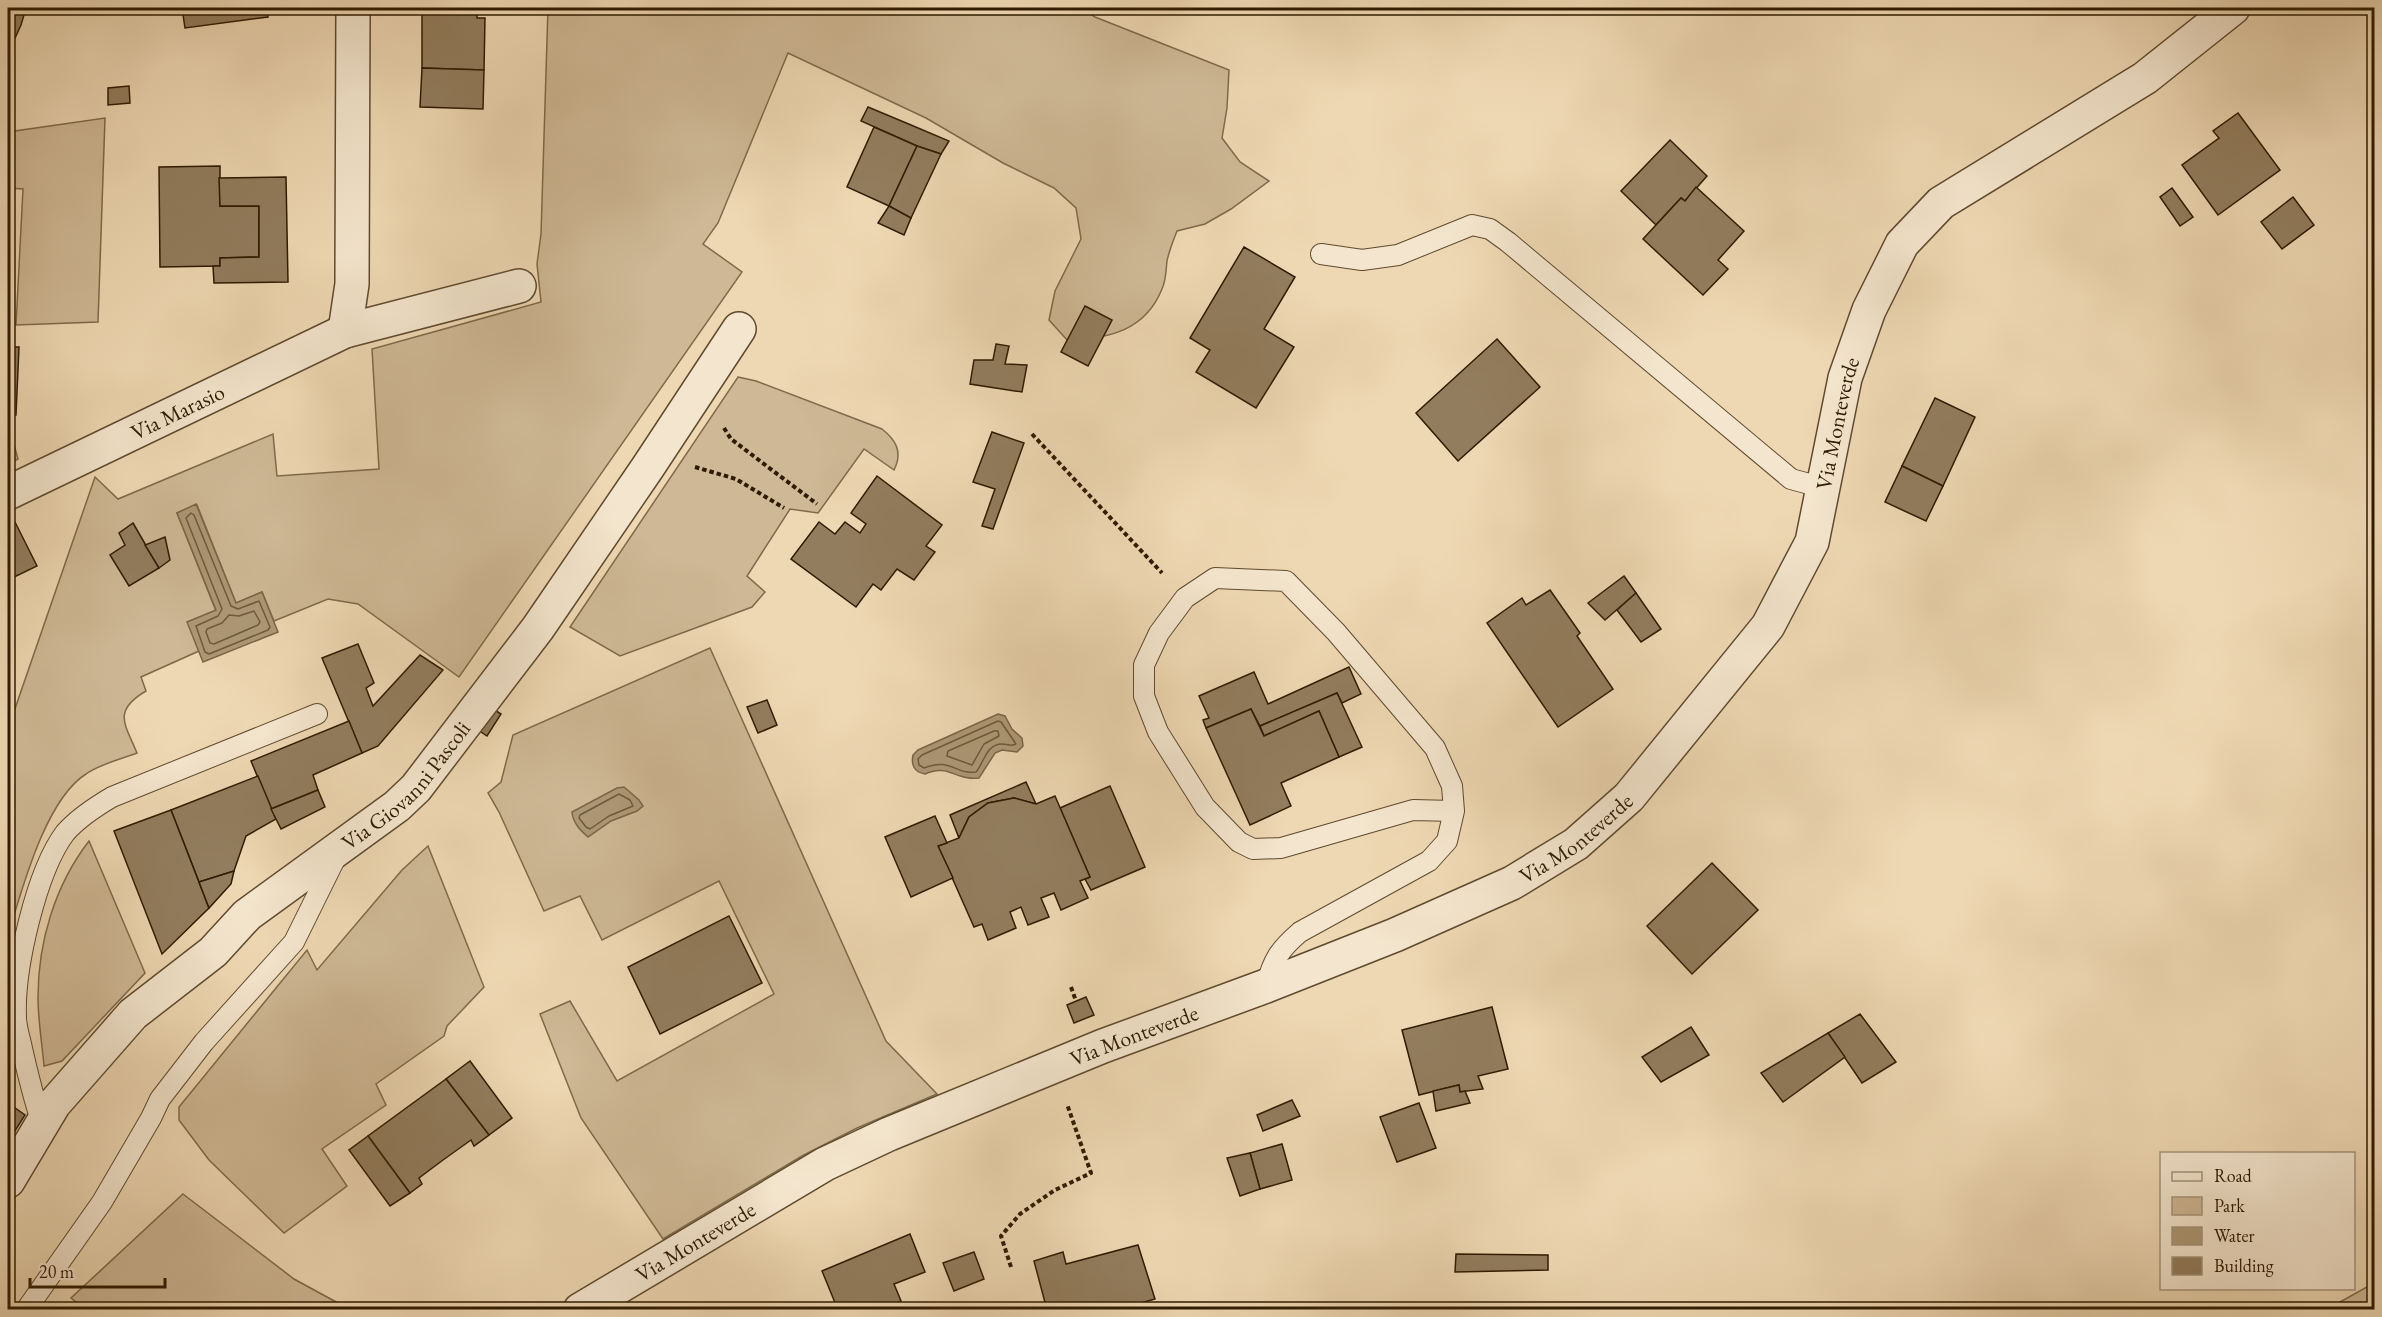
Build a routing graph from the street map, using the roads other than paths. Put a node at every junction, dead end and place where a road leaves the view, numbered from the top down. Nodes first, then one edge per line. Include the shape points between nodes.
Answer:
1 (353, 8) edge
2 (2232, 8) edge
3 (1321, 254) dead end
4 (519, 286) dead end
5 (739, 329) dead end
6 (345, 331) junction
7 (1824, 488) junction
8 (8, 493) edge
9 (316, 714) dead end
10 (1454, 811) junction
11 (339, 849) junction
12 (1266, 987) junction
13 (42, 1123) junction
14 (8, 1181) edge
15 (26, 1310) edge
16 (580, 1310) edge

1 - 6 street via 352,284
2 - 7 street, Via Monteverde via 2145,78 1941,203 1902,244 1869,310 1845,378
3 - 7 lane via 1362,261 1398,255 1472,225 1490,229 1791,479
4 - 6 street, Via Marasio
5 - 11 street, Via Giovanni Pascoli via 538,628 416,788
6 - 8 street, Via Marasio
7 - 12 street, Via Monteverde via 1812,542 1768,626 1629,797 1576,844 1512,883
9 - 13 lane via 112,797 88,812 65,834 32,907 19,969 16,1018
10 - 10 lane via 1413,810 1281,848 1253,849 1239,842 1205,807 1158,732 1144,696 1144,665 1159,633 1185,598 1215,578 1286,581 1336,632 1435,748 1452,786
10 - 12 lane via 1447,841 1429,861 1300,932 1282,947 1272,963
11 - 13 street, Via Giovanni Pascoli via 247,915 213,952 133,1014
11 - 15 lane via 294,942 204,1042 159,1099 102,1202
12 - 16 street, Via Monteverde via 1103,1046 825,1164
13 - 14 street, Via Giovanni Pascoli

